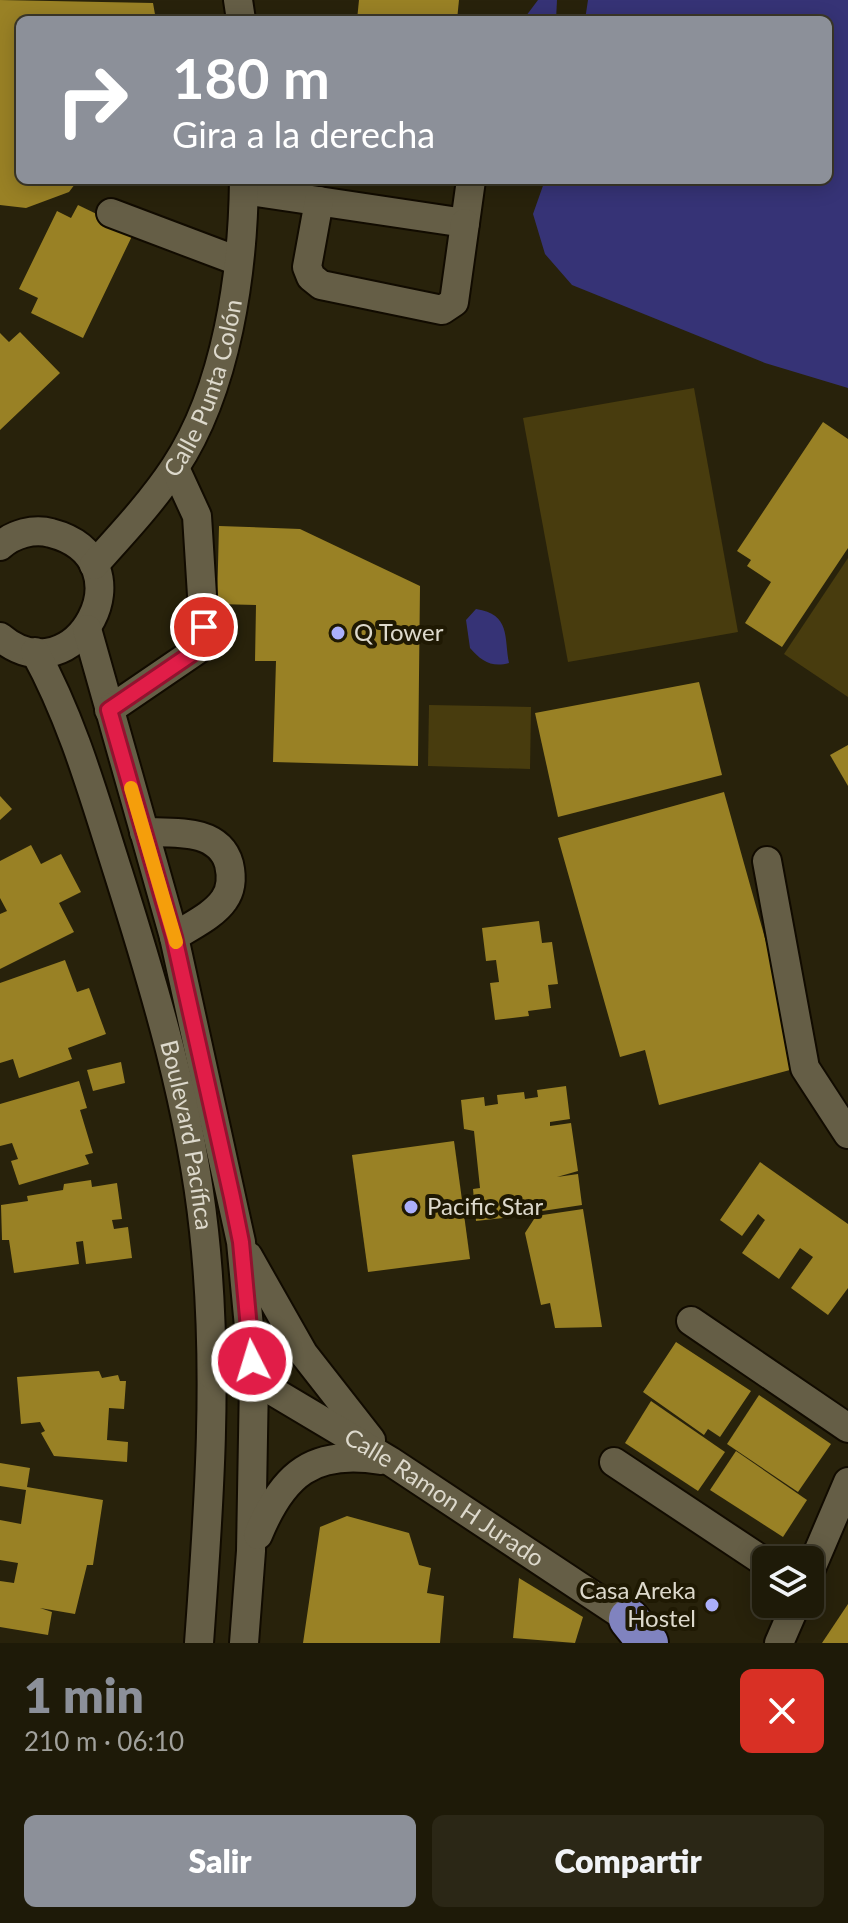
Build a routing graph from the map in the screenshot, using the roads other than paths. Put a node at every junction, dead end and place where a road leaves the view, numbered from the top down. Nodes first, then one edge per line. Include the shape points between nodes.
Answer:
1 (470, 184) edge
2 (244, 185) edge
3 (319, 201) junction
4 (111, 213) dead end
5 (465, 223) junction
6 (238, 261) junction
7 (175, 468) junction
8 (0, 546) edge
9 (94, 565) junction
10 (87, 629) junction
11 (0, 637) edge
12 (35, 652) junction
13 (109, 710) junction
14 (144, 832) junction
15 (767, 861) dead end
16 (174, 937) junction
17 (848, 1134) edge
18 (241, 1242) junction
19 (691, 1321) dead end
20 (212, 1375) junction
21 (254, 1380) junction
22 (848, 1428) edge
23 (390, 1461) junction
24 (614, 1462) dead end
25 (848, 1482) edge
26 (821, 1546) edge
27 (251, 1551) junction
28 (752, 1554) edge
29 (790, 1618) edge
30 (639, 1631) edge
31 (199, 1643) edge
32 (244, 1643) edge
33 (666, 1643) edge
34 (779, 1643) edge

1 - 5 street
2 - 3 street
2 - 6 street, Calle Punta Colón
3 - 5 street
3 - 5 street via 307,267 311,277 321,285 442,310 454,302
4 - 6 street
6 - 7 street, Calle Punta Colón via 216,379
7 - 9 street, Calle Punta Colón
7 - 13 street via 197,516 204,627 197,650
8 - 9 street via 26,532 46,531 74,543
9 - 10 street via 100,599
10 - 12 street via 64,647
10 - 13 street, Boulevard Pacífica
11 - 12 street
12 - 20 street, Boulevard Pacífica via 58,694 88,779 174,1064 204,1231
13 - 14 street, Boulevard Pacífica
14 - 16 street, Boulevard Pacífica
14 - 16 street via 210,839 227,856 232,875 224,901
15 - 17 street via 805,1068
16 - 18 street, Boulevard Pacífica
18 - 21 street, Boulevard Pacífica
18 - 23 street via 303,1353
19 - 22 street
20 - 21 street, Calle Ramon H Jurado
20 - 31 street, Boulevard Pacífica
21 - 23 street, Calle Ramon H Jurado
21 - 27 street, Boulevard Pacífica
23 - 27 street via 349,1457 314,1462 289,1480 270,1506
23 - 30 street, Calle Ramon H Jurado
24 - 28 street
25 - 26 street
27 - 32 street, Boulevard Pacífica
29 - 34 street
30 - 33 street, Calle Ramon H Jurado

